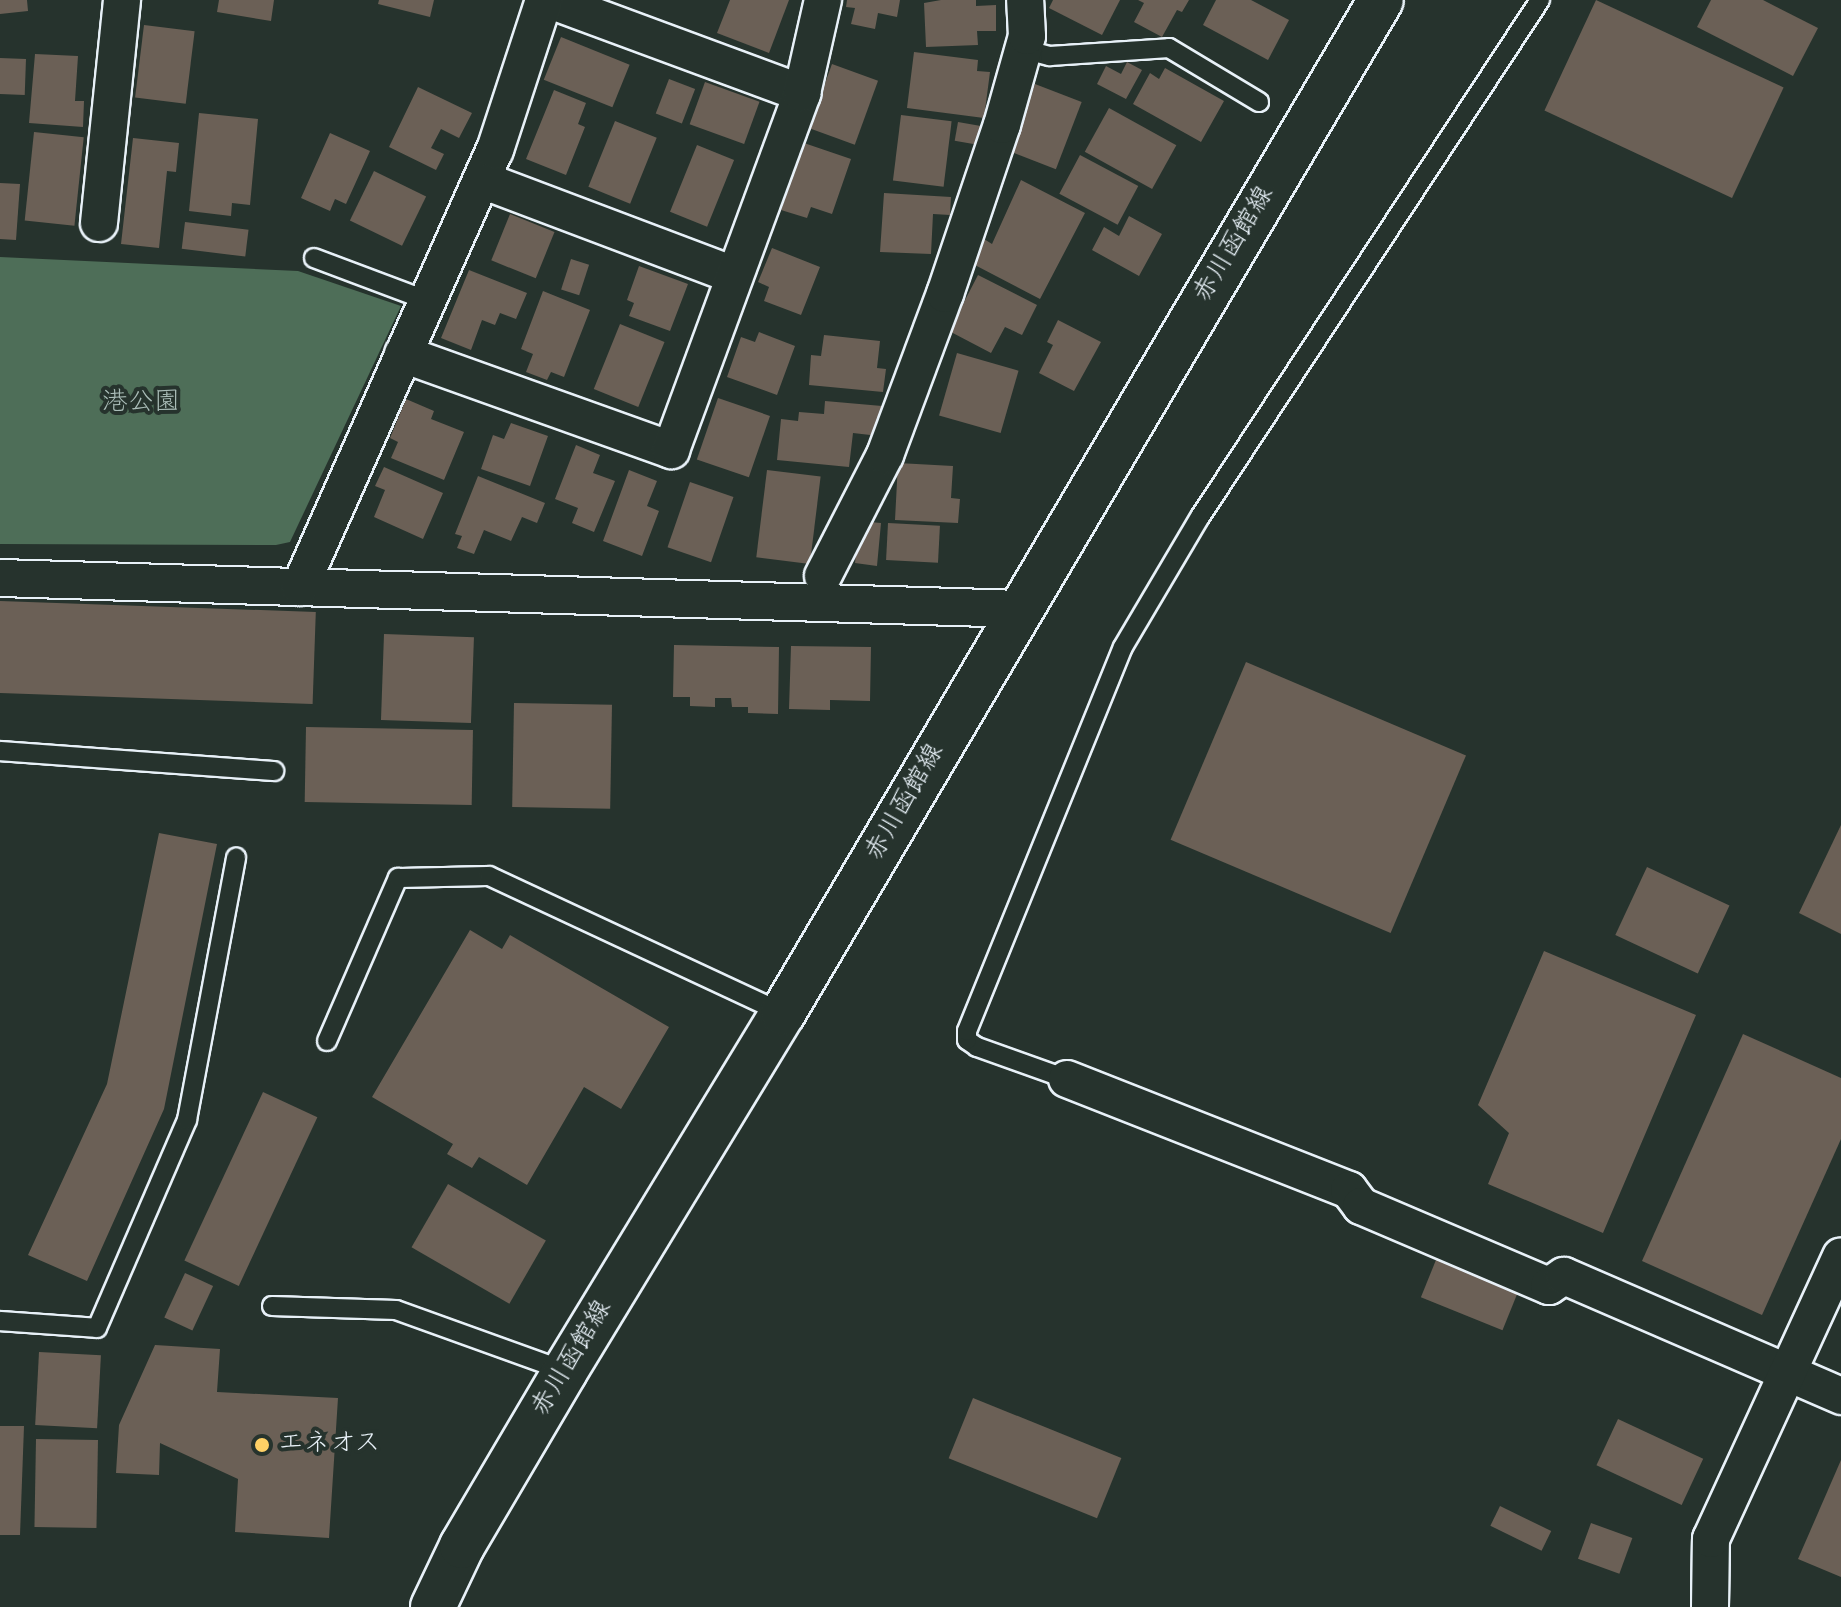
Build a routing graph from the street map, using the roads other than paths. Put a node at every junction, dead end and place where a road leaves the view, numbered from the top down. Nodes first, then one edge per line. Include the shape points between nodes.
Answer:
1 (122, 0) edge
2 (547, 0) edge
3 (823, 0) edge
4 (1025, 0) edge
5 (1381, 0) edge
6 (1540, 0) edge
7 (1023, 49) junction
8 (802, 93) junction
9 (1259, 102) dead end
10 (482, 180) junction
11 (99, 223) dead end
12 (314, 258) dead end
13 (734, 275) junction
14 (426, 300) junction
15 (403, 354) junction
16 (823, 576) dead end
17 (0, 578) edge
18 (300, 587) junction
19 (1018, 609) junction
20 (0, 751) edge
21 (274, 771) dead end
22 (236, 858) dead end
23 (783, 1013) junction
24 (327, 1041) dead end
25 (1067, 1079) joint
26 (1841, 1257) edge
27 (272, 1306) dead end
28 (0, 1321) edge
29 (565, 1371) junction
30 (1789, 1373) junction
31 (1841, 1396) edge
32 (433, 1607) edge
33 (1710, 1607) edge

1 - 11 street
2 - 8 street
2 - 10 street
3 - 8 street
4 - 7 street
5 - 19 main road, 赤川函館線
6 - 25 lane via 1200,517 1123,647 967,1031 967,1040 977,1047
7 - 9 lane via 1050,56 1169,48
7 - 16 street via 945,294 885,455
8 - 13 street
10 - 13 street
10 - 14 street
12 - 14 lane
13 - 15 street via 671,450
14 - 15 street
15 - 18 street
17 - 18 street
18 - 19 street
19 - 23 main road, 赤川函館線
20 - 21 lane
22 - 28 lane via 187,1120 97,1328
23 - 24 lane via 489,876 398,878
23 - 29 main road, 赤川函館線
25 - 30 street via 1349,1190 1361,1206 1549,1286 1564,1276
26 - 30 street
27 - 29 lane via 396,1310
29 - 32 main road, 赤川函館線 via 462,1546
30 - 31 street
30 - 33 street via 1711,1539

